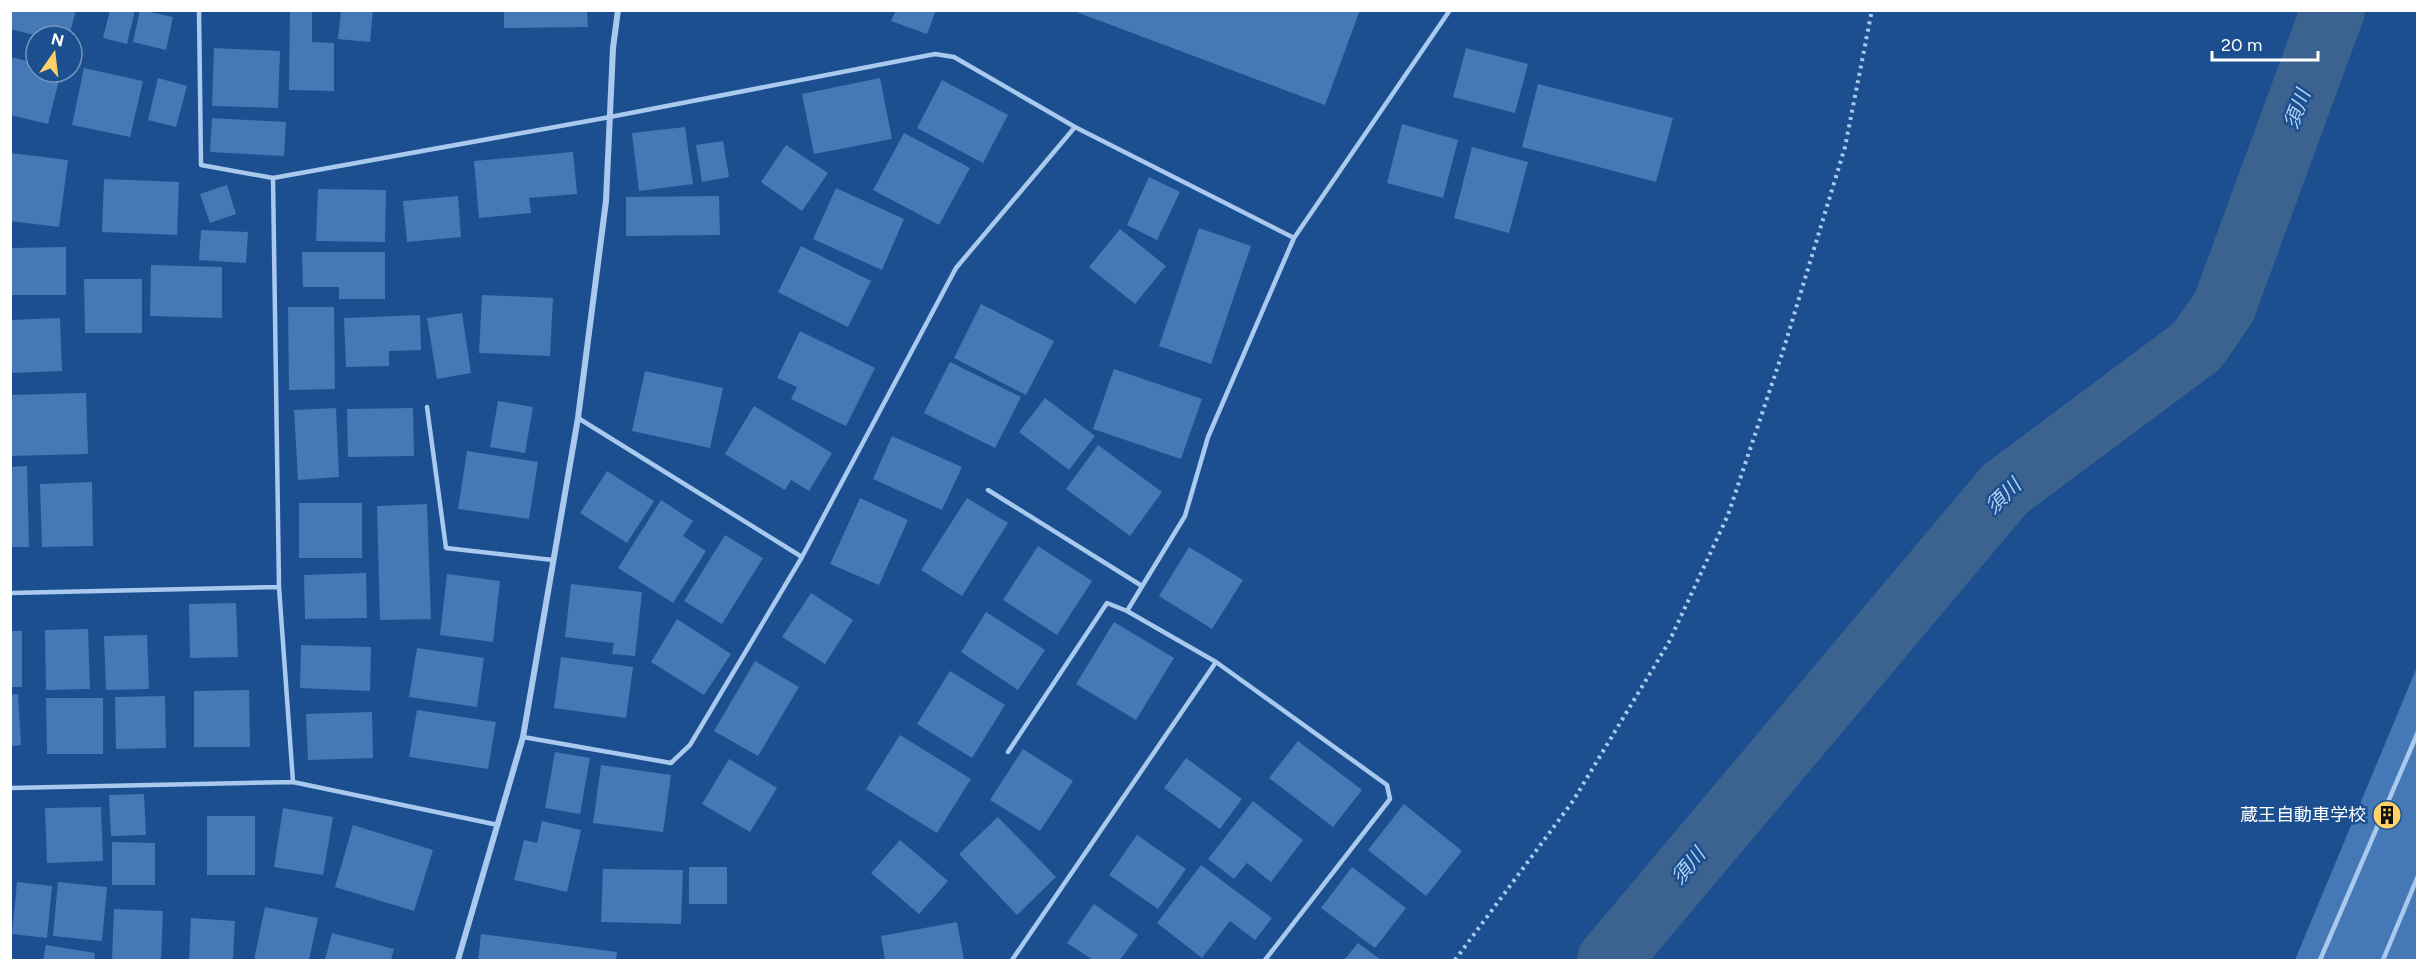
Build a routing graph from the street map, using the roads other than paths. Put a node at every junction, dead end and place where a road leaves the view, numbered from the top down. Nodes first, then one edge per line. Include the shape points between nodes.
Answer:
1 (199, 10) edge
2 (618, 10) edge
3 (1450, 10) edge
4 (610, 117) junction
5 (1075, 127) junction
6 (273, 178) junction
7 (1294, 238) junction
8 (427, 407) dead end
9 (578, 418) junction
10 (988, 490) dead end
11 (802, 557) junction
12 (552, 560) junction
13 (1142, 586) junction
14 (279, 587) junction
15 (10, 593) edge
16 (1127, 611) junction
17 (1216, 662) junction
18 (2418, 732) edge
19 (523, 737) junction
20 (1008, 752) dead end
21 (293, 782) junction
22 (10, 788) edge
23 (498, 825) junction
24 (2418, 876) edge
25 (458, 960) edge
26 (1012, 960) edge
27 (1265, 960) edge
28 (2320, 960) edge
29 (2383, 960) edge

1 - 6 lane via 201,165
2 - 4 street
3 - 7 lane
4 - 5 lane via 935,54 954,57
4 - 6 lane
4 - 9 street via 606,201
5 - 7 lane
5 - 11 lane via 956,268
6 - 14 lane
7 - 13 lane via 1208,437 1185,516
8 - 12 lane via 446,548
9 - 11 lane
9 - 12 street
10 - 13 lane
11 - 19 lane via 690,745 671,762
12 - 19 street
13 - 16 lane
14 - 15 lane
14 - 21 lane
16 - 17 lane
16 - 20 lane via 1107,603
17 - 26 lane
17 - 27 lane via 1387,785 1390,800
18 - 28 lane
19 - 23 street
21 - 22 lane
21 - 23 lane
23 - 25 street
24 - 29 lane

